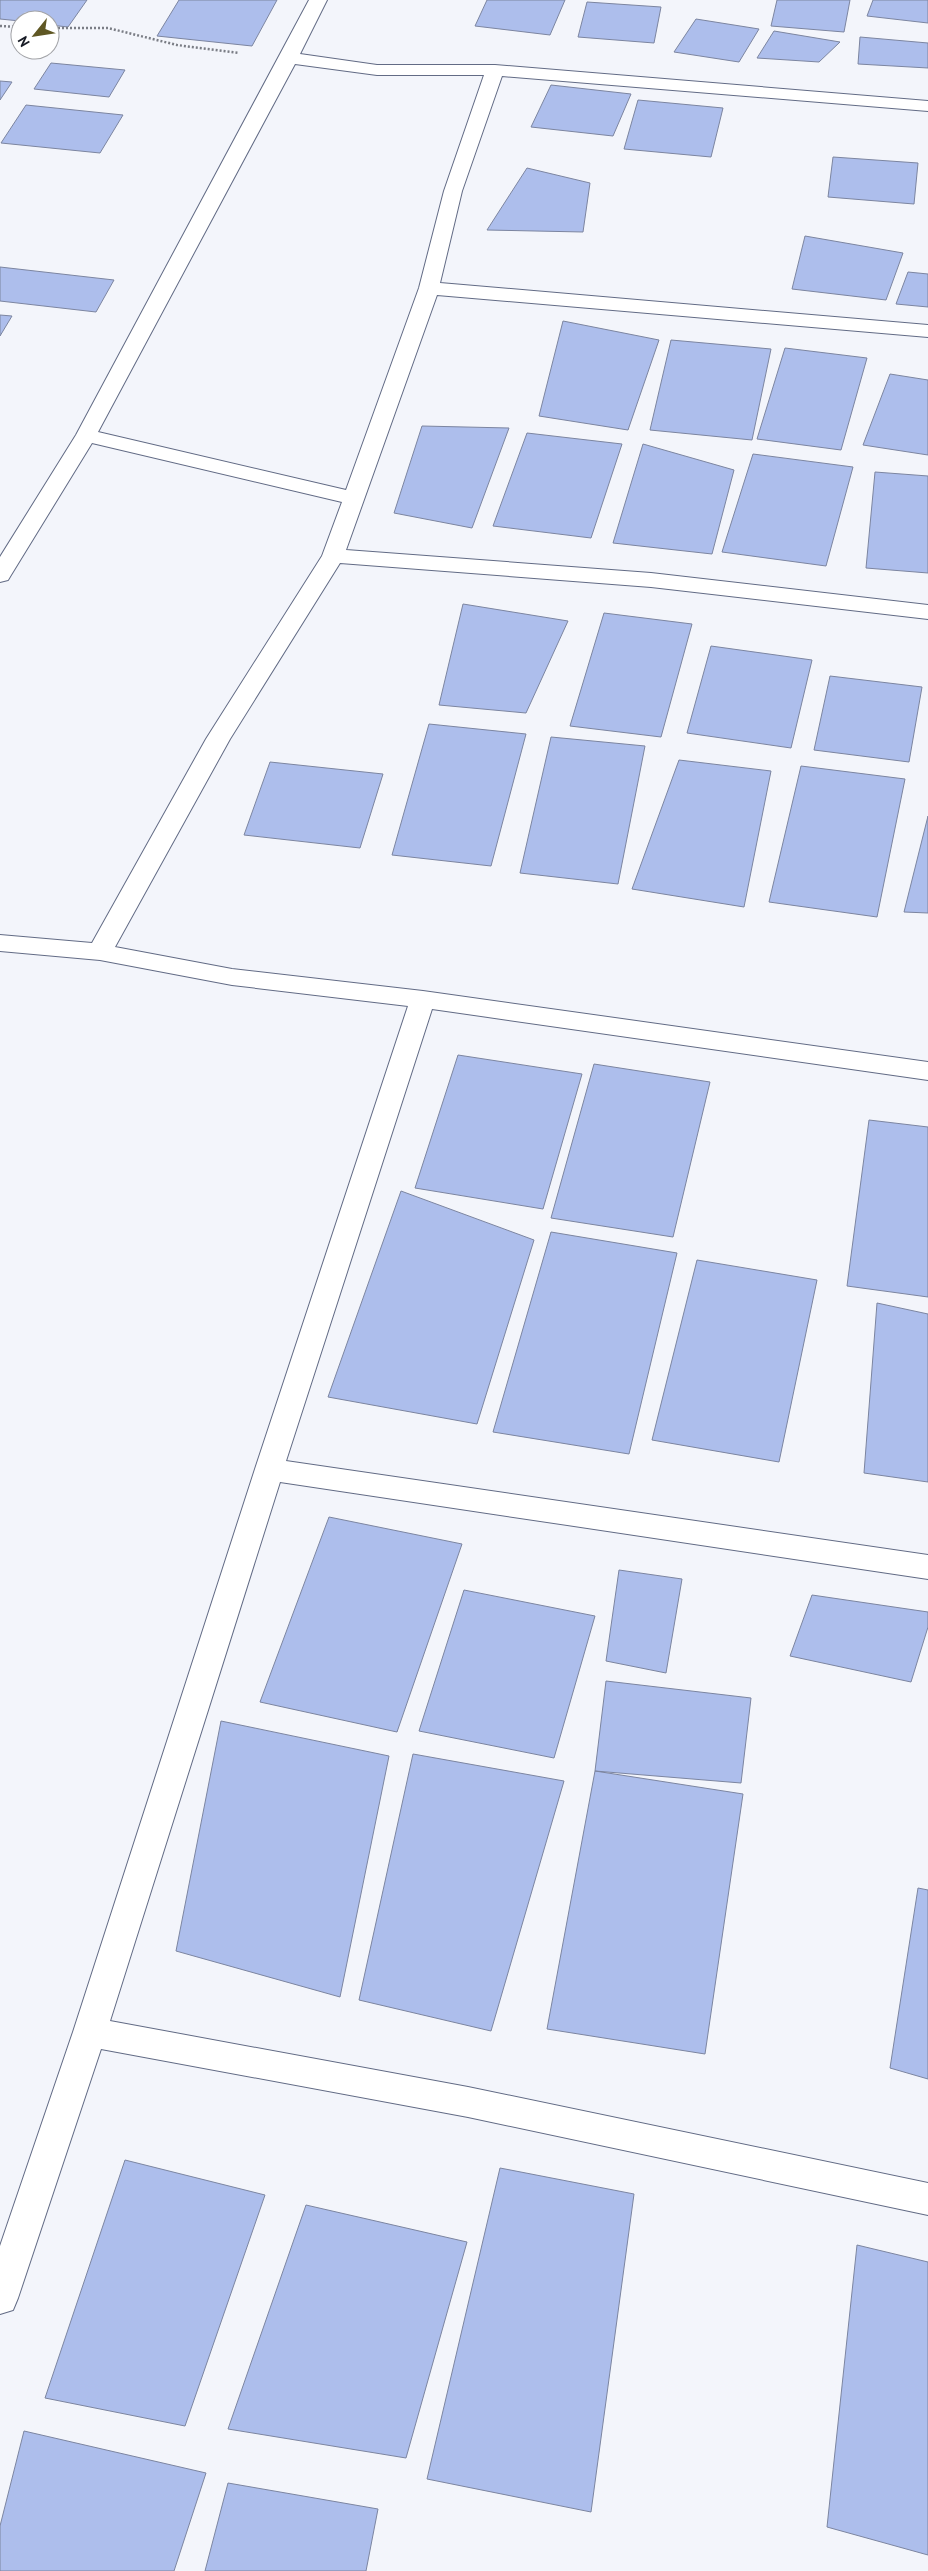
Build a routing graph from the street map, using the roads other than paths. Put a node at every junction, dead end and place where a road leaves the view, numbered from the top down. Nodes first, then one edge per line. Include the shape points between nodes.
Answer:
1 (318, 0) edge
2 (289, 58) junction
3 (496, 70) junction
4 (928, 106) edge
5 (429, 288) junction
6 (928, 331) edge
7 (86, 435) junction
8 (355, 499) junction
9 (333, 556) junction
10 (0, 575) edge
11 (928, 612) edge
12 (0, 943) edge
13 (100, 952) junction
14 (423, 999) junction
15 (928, 1071) edge
16 (268, 1469) junction
17 (928, 1567) edge
18 (90, 2032) junction
19 (928, 2199) edge
20 (0, 2298) edge

1 - 2 street
2 - 3 street via 377,70
2 - 7 street
3 - 4 street
3 - 5 street via 453,192
5 - 6 street
5 - 8 street
7 - 8 street
7 - 10 street
8 - 9 street
9 - 11 street via 651,580
9 - 13 street via 218,739
12 - 13 street
13 - 14 street via 232,977
14 - 15 street
14 - 16 street
16 - 17 street
16 - 18 street
18 - 19 street via 468,2102
18 - 20 street

